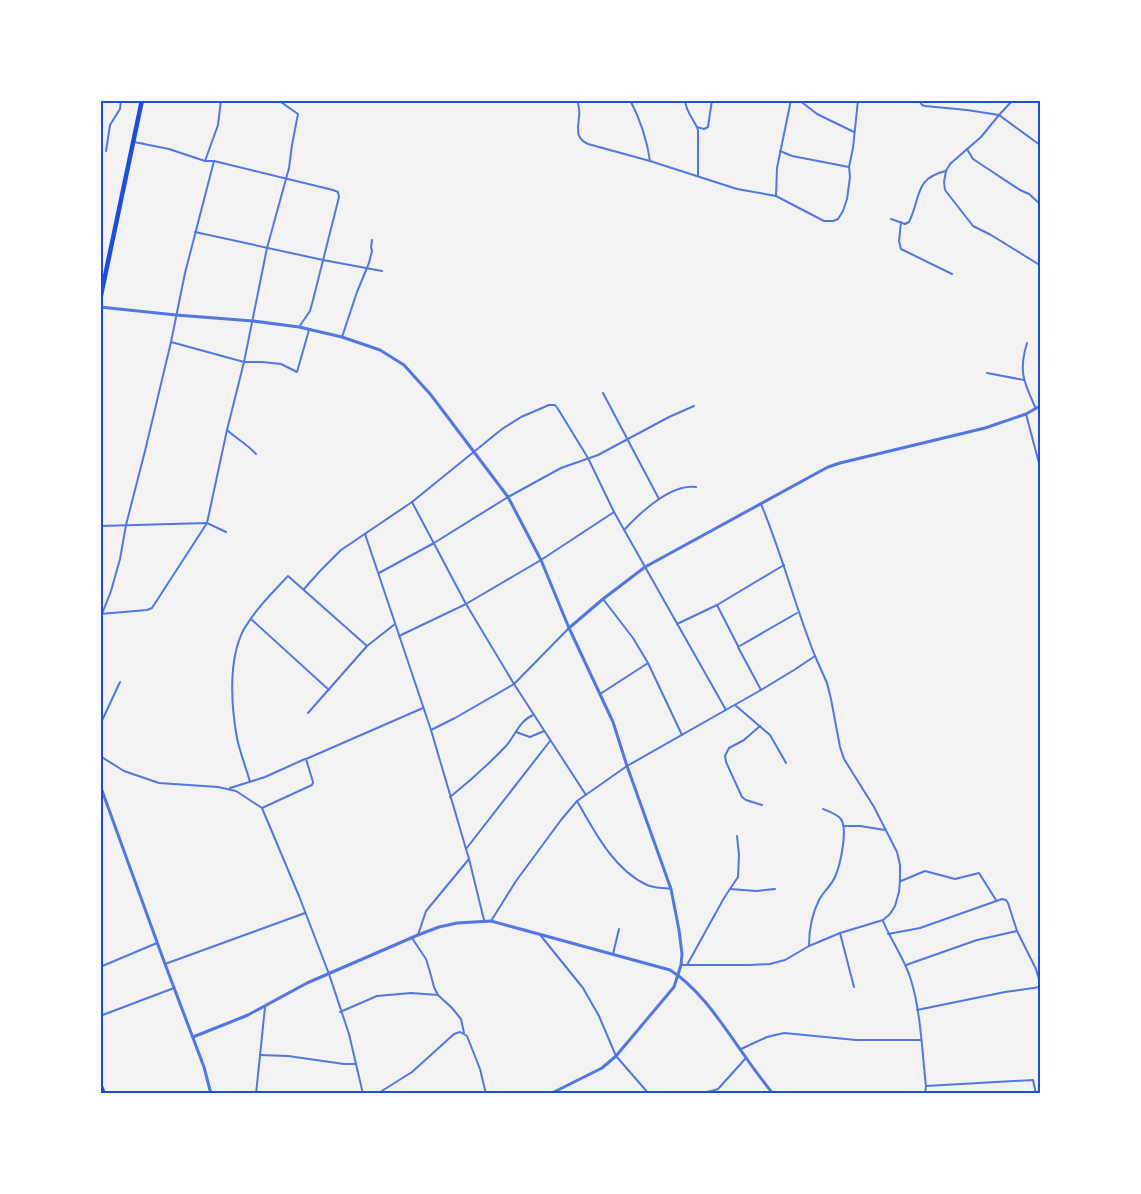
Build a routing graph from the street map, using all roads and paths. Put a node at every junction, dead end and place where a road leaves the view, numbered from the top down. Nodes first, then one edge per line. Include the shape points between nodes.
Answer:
1 (121, 100) edge
2 (142, 100) edge
3 (221, 100) edge
4 (278, 100) edge
5 (577, 100) edge
6 (630, 100) edge
7 (685, 100) edge
8 (712, 100) edge
9 (791, 100) edge
10 (799, 100) edge
11 (858, 100) edge
12 (919, 100) edge
13 (1013, 100) edge
14 (999, 115) junction
15 (697, 127) junction
16 (854, 132) junction
17 (1041, 138) edge
18 (133, 141) junction
19 (1037, 142) junction
20 (1041, 145) edge
21 (968, 149) junction
22 (106, 151) dead end
23 (780, 151) junction
24 (205, 161) junction
25 (214, 161) junction
26 (650, 161) junction
27 (849, 167) junction
28 (945, 171) junction
29 (698, 176) junction
30 (286, 179) junction
31 (777, 196) junction
32 (1041, 204) edge
33 (891, 219) dead end
34 (901, 222) junction
35 (195, 232) junction
36 (372, 240) dead end
37 (267, 248) junction
38 (323, 260) junction
39 (1040, 264) edge
40 (367, 269) junction
41 (382, 272) dead end
42 (952, 274) dead end
43 (100, 300) edge
44 (100, 307) edge
45 (176, 315) junction
46 (253, 321) junction
47 (299, 327) junction
48 (310, 329) junction
49 (342, 338) junction
50 (171, 342) junction
51 (1027, 343) dead end
52 (244, 362) junction
53 (987, 373) dead end
54 (1024, 380) junction
55 (603, 393) dead end
56 (694, 406) dead end
57 (1039, 407) edge
58 (1026, 414) junction
59 (227, 430) junction
60 (627, 440) junction
61 (475, 451) junction
62 (256, 454) dead end
63 (588, 458) junction
64 (1041, 467) edge
65 (696, 487) dead end
66 (508, 497) junction
67 (659, 500) junction
68 (412, 502) junction
69 (761, 504) junction
70 (614, 512) junction
71 (207, 523) junction
72 (100, 525) edge
73 (126, 525) junction
74 (624, 530) junction
75 (226, 532) dead end
76 (365, 534) junction
77 (434, 543) junction
78 (542, 560) junction
79 (784, 565) junction
80 (645, 567) junction
81 (379, 573) junction
82 (304, 589) junction
83 (603, 599) junction
84 (466, 604) junction
85 (717, 605) junction
86 (799, 613) junction
87 (101, 614) edge
88 (251, 619) junction
89 (395, 624) junction
90 (677, 624) junction
91 (569, 628) junction
92 (399, 636) junction
93 (367, 646) junction
94 (738, 647) junction
95 (814, 656) junction
96 (648, 663) junction
97 (120, 682) dead end
98 (514, 684) junction
99 (329, 690) junction
100 (761, 690) junction
101 (600, 694) junction
102 (735, 705) junction
103 (424, 708) junction
104 (726, 710) junction
105 (308, 713) dead end
106 (534, 715) junction
107 (100, 725) edge
108 (760, 726) junction
109 (431, 730) junction
110 (544, 731) junction
111 (516, 732) junction
112 (682, 735) junction
113 (550, 741) junction
114 (100, 756) edge
115 (306, 759) junction
116 (786, 763) dead end
117 (627, 766) junction
118 (250, 782) junction
119 (100, 785) edge
120 (227, 789) junction
121 (586, 795) junction
122 (450, 797) junction
123 (577, 801) junction
124 (762, 805) dead end
125 (262, 808) junction
126 (823, 809) dead end
127 (843, 825) junction
128 (886, 831) junction
129 (737, 836) dead end
130 (466, 849) junction
131 (469, 859) junction
132 (900, 881) junction
133 (670, 889) junction
134 (730, 889) junction
135 (776, 889) dead end
136 (996, 900) junction
137 (305, 913) junction
138 (484, 920) junction
139 (883, 920) junction
140 (491, 921) junction
141 (619, 929) dead end
142 (1017, 931) junction
143 (539, 933) junction
144 (840, 933) junction
145 (888, 934) junction
146 (418, 935) junction
147 (412, 938) junction
148 (157, 943) junction
149 (809, 946) junction
150 (613, 954) junction
151 (165, 964) junction
152 (906, 964) junction
153 (681, 965) junction
154 (687, 965) junction
155 (100, 967) edge
156 (329, 974) junction
157 (678, 975) junction
158 (1041, 983) edge
159 (854, 987) dead end
160 (1041, 987) edge
161 (174, 988) junction
162 (438, 995) junction
163 (265, 1006) junction
164 (917, 1010) junction
165 (340, 1012) junction
166 (100, 1016) edge
167 (464, 1033) junction
168 (193, 1037) junction
169 (921, 1040) junction
170 (741, 1049) junction
171 (260, 1055) junction
172 (616, 1056) junction
173 (746, 1058) junction
174 (356, 1064) junction
175 (1041, 1079) edge
176 (1033, 1080) junction
177 (100, 1084) edge
178 (926, 1086) junction
179 (561, 1089) junction
180 (104, 1094) edge
181 (212, 1094) edge
182 (256, 1094) edge
183 (363, 1094) edge
184 (377, 1094) edge
185 (486, 1094) edge
186 (550, 1094) edge
187 (562, 1094) edge
188 (649, 1094) edge
189 (663, 1094) edge
190 (773, 1094) edge
191 (925, 1094) edge
192 (1036, 1094) edge

1 - 22 street via 110,125
2 - 18 highway
3 - 24 street via 218,125
4 - 30 street via 298,114
5 - 26 street via 577,128 582,141
6 - 26 street via 644,133
7 - 15 street
8 - 15 street via 708,128
9 - 23 street
10 - 16 street via 817,114
11 - 16 street
12 - 14 street via 925,106
13 - 14 street
14 - 19 street
14 - 21 street
15 - 29 street
16 - 27 street
17 - 19 street
18 - 24 street
18 - 43 highway
19 - 20 street
21 - 28 street
21 - 32 street via 973,159
23 - 27 street
23 - 31 street
24 - 25 street
25 - 30 street
25 - 35 street
26 - 29 street
27 - 31 street via 847,199 838,219 824,221
28 - 34 street via 928,177 910,220 907,224
28 - 39 street via 945,190 973,226
29 - 31 street via 737,189
30 - 37 street
30 - 38 street via 338,192
33 - 34 street
34 - 42 street via 901,249
35 - 37 street
35 - 45 street
36 - 40 street
37 - 38 street
37 - 46 street
38 - 40 street
38 - 47 street via 310,310
40 - 41 street
40 - 49 street
44 - 45 street
45 - 46 street
45 - 50 street
46 - 47 street
46 - 52 street
47 - 48 street
48 - 49 street
48 - 52 street via 297,372 275,362
49 - 61 street via 380,350 404,365
50 - 52 street
50 - 73 street
51 - 54 street via 1022,360
52 - 59 street
53 - 54 street
54 - 57 street
55 - 60 street
56 - 60 street
57 - 58 street
58 - 64 street
58 - 69 street via 828,467
59 - 62 street
59 - 71 street
60 - 63 street
60 - 67 street
61 - 63 street via 521,417 555,405
61 - 66 street
61 - 68 street
63 - 66 street
63 - 70 street
65 - 67 street via 681,487
66 - 77 street
66 - 78 street
67 - 74 street
68 - 76 street
68 - 77 street
69 - 79 street
69 - 80 street
70 - 74 street
70 - 78 street
71 - 73 street
71 - 75 street
71 - 87 street via 152,608
72 - 73 street
73 - 87 street via 120,559
74 - 80 street
76 - 81 street
76 - 82 street via 341,550
77 - 81 street
77 - 84 street
78 - 84 street
78 - 91 street
79 - 85 street
79 - 86 street
80 - 83 street
80 - 90 street
81 - 89 street
82 - 88 street via 288,576
82 - 93 street
83 - 91 street
83 - 96 street
84 - 92 street
84 - 98 street
85 - 90 street
85 - 94 street
86 - 94 street
86 - 95 street
88 - 99 street
88 - 118 street via 236,649 233,668 237,739
89 - 92 street
89 - 93 street
90 - 104 street
91 - 98 street
91 - 101 street
92 - 103 street
93 - 99 street
94 - 100 street
95 - 100 street
95 - 128 street via 831,699 844,759
96 - 101 street
96 - 112 street
97 - 107 street
98 - 106 street
98 - 109 street
99 - 105 street
100 - 102 street
101 - 117 street
102 - 104 street
102 - 108 street
103 - 109 street
103 - 115 street
104 - 112 street
106 - 110 street
106 - 111 street via 524,720
108 - 116 street via 770,735
108 - 124 street via 729,748 725,756 742,797
109 - 122 street
110 - 111 street via 530,737
110 - 113 street
111 - 122 street via 495,757
112 - 117 street
113 - 121 street
113 - 130 street
114 - 120 street via 124,771 159,783
115 - 118 street
115 - 125 street via 312,785
117 - 121 street
117 - 133 street
118 - 120 street
119 - 148 street
120 - 125 street
121 - 123 street
122 - 130 street
123 - 133 street via 612,856 630,875 648,886
123 - 140 street
125 - 137 street
126 - 127 street via 841,819
127 - 128 street
127 - 149 street via 841,858 834,879 818,903
128 - 132 street via 897,852
129 - 134 street via 739,874
130 - 131 street
131 - 138 street
131 - 146 street via 426,911
132 - 136 street via 925,871 955,879 979,873
132 - 139 street via 895,906
133 - 153 street via 679,930
134 - 135 street
134 - 154 street
136 - 142 street via 1006,900
136 - 145 street via 920,928
137 - 151 street
137 - 156 street
138 - 140 street
138 - 146 street via 439,927
139 - 144 street
139 - 145 street
140 - 143 street
141 - 150 street
142 - 152 street
142 - 158 street
143 - 150 street
143 - 172 street via 583,988
144 - 149 street
144 - 159 street
145 - 152 street
146 - 147 street
147 - 156 street
147 - 162 street via 426,958
148 - 151 street
148 - 155 street
149 - 154 street via 770,964
150 - 157 street
151 - 161 street
152 - 164 street
153 - 154 street
153 - 157 street
156 - 163 street
156 - 165 street
157 - 170 street
157 - 172 street via 674,987
160 - 164 street
161 - 166 street
161 - 168 street
162 - 165 street via 377,996
162 - 167 street via 461,1018
163 - 168 street
163 - 171 street
164 - 169 street
165 - 174 street
167 - 184 street via 454,1034 412,1072
167 - 185 street
168 - 181 street
169 - 170 street via 784,1034
169 - 178 street
170 - 173 street
171 - 174 street
171 - 182 street
172 - 179 street via 602,1068
172 - 188 street
173 - 189 street via 712,1092 675,1090
173 - 190 street
174 - 183 street
175 - 176 street
176 - 178 street
176 - 192 street
177 - 180 highway
178 - 191 street
179 - 186 street
179 - 187 street

